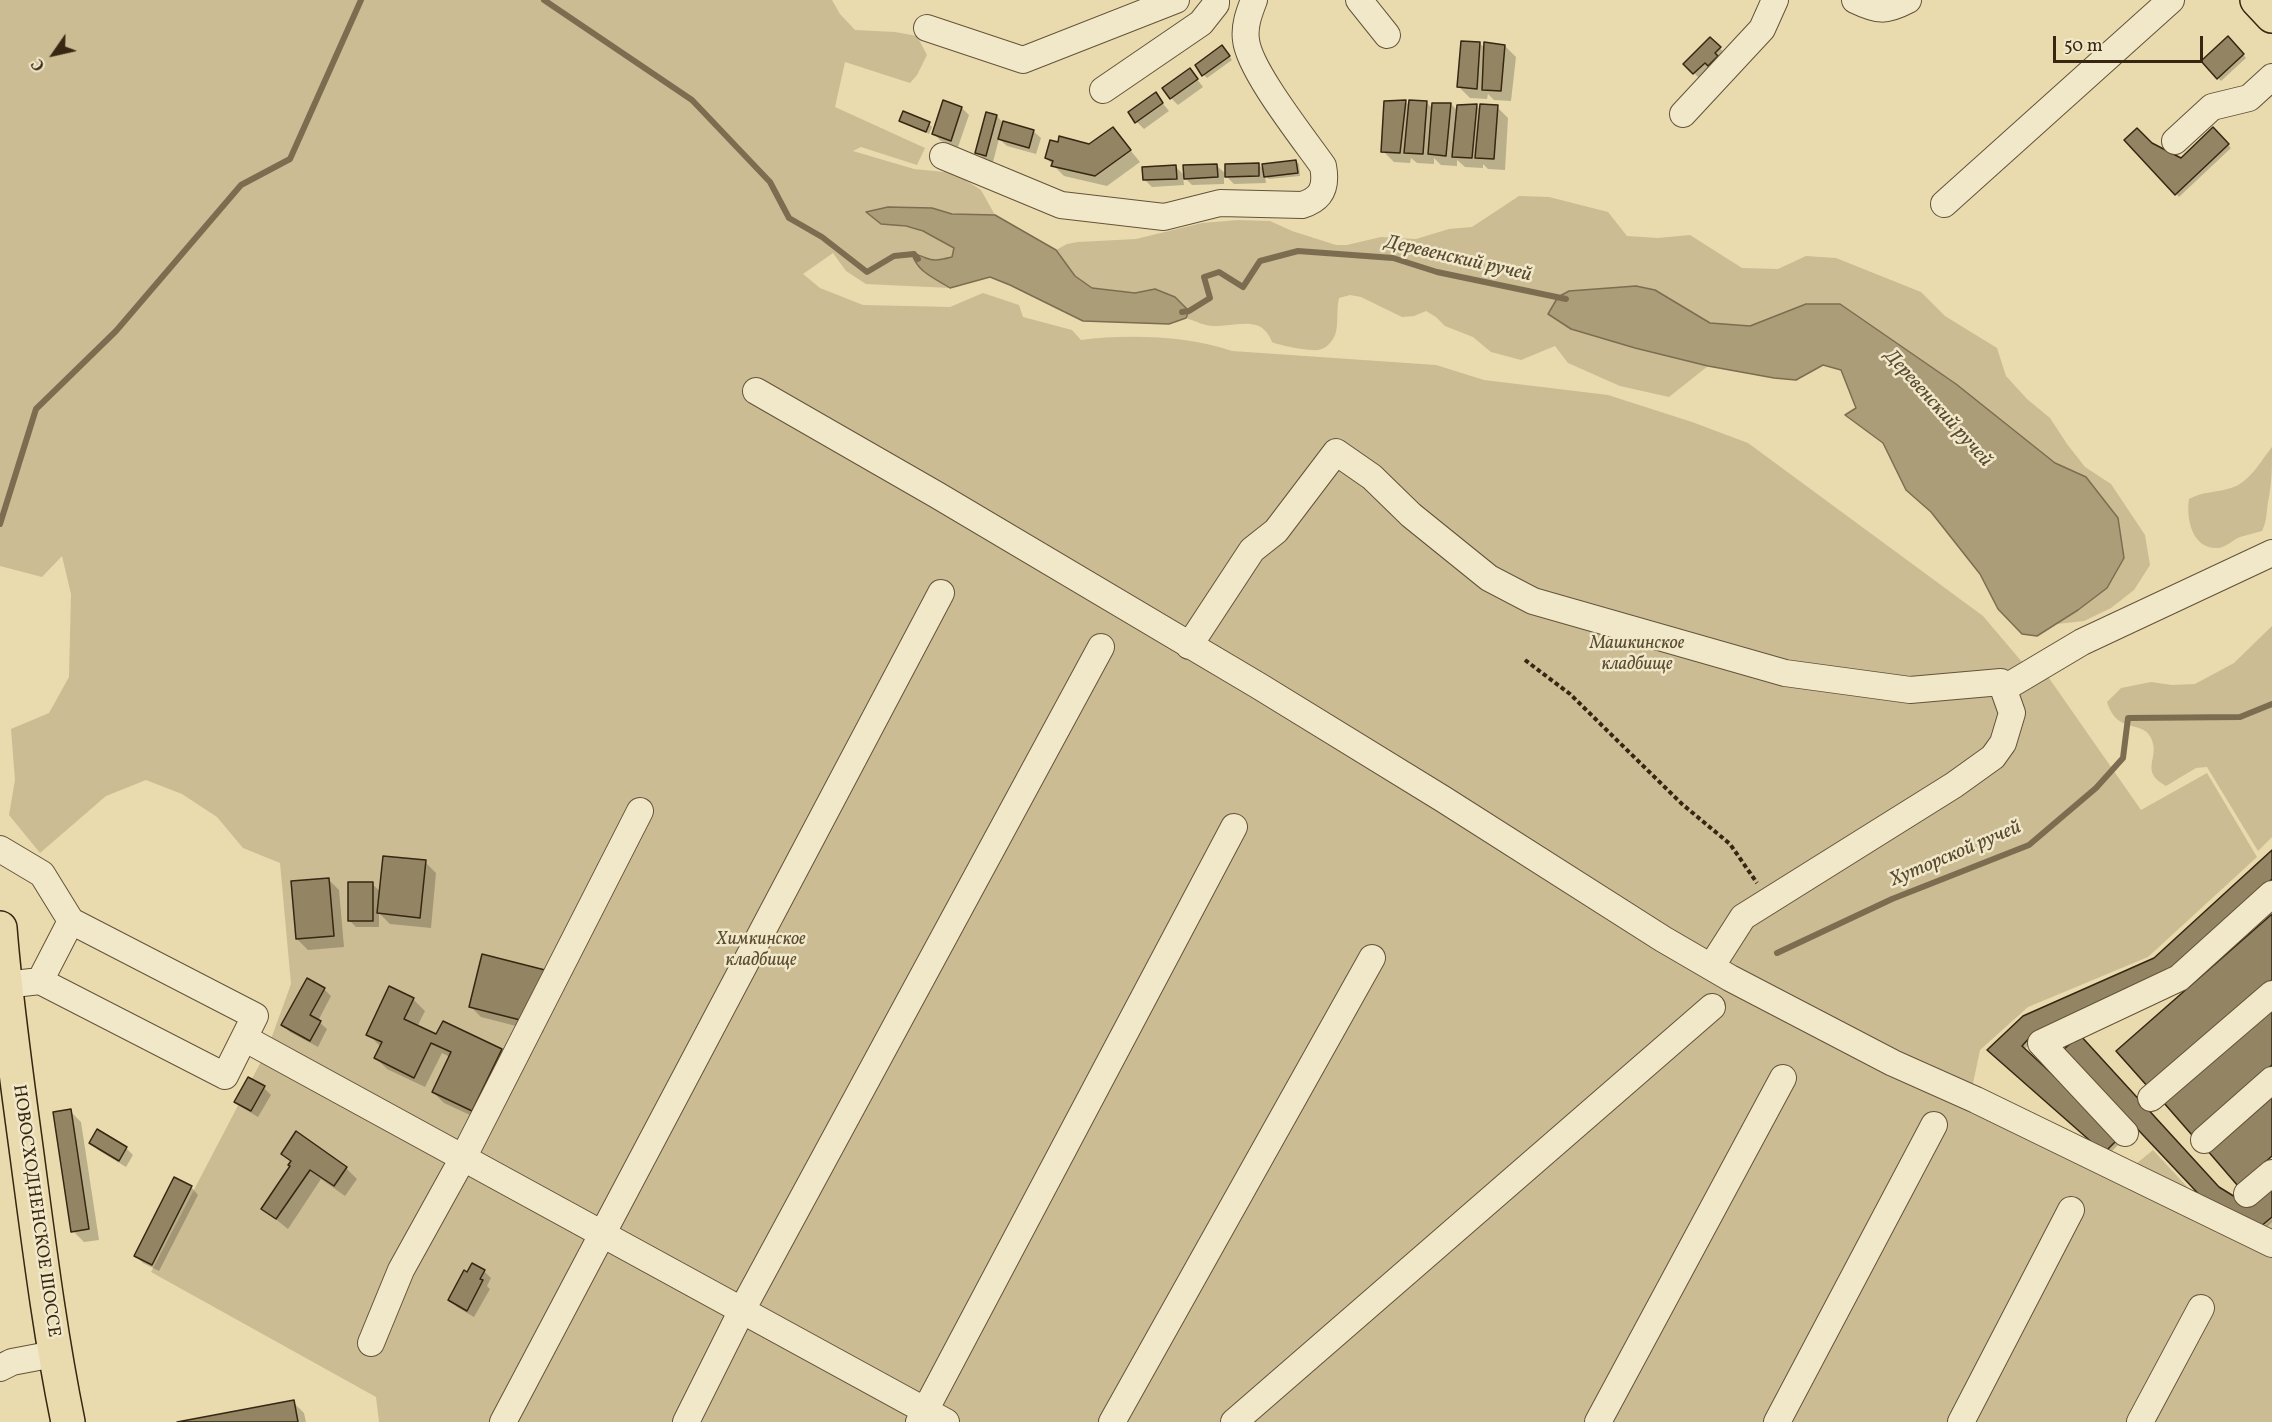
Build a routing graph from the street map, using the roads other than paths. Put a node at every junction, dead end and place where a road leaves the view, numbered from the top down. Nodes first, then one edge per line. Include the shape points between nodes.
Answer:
1 (1176, 0) edge
2 (1216, 0) edge
3 (1254, 0) edge
4 (1359, 0) edge
5 (1776, 0) edge
6 (1856, 0) edge
7 (1908, 0) edge
8 (2171, 0) edge
9 (2257, 0) edge
10 (2272, 16) edge
11 (927, 28) dead end
12 (1387, 35) dead end
13 (2272, 77) edge
14 (1103, 90) dead end
15 (1683, 114) dead end
16 (2175, 141) dead end
17 (943, 156) dead end
18 (1944, 204) dead end
19 (756, 391) dead end
20 (2272, 552) edge
21 (941, 593) dead end
22 (1189, 646) junction
23 (1101, 647) dead end
24 (2003, 689) junction
25 (640, 811) dead end
26 (1234, 827) dead end
27 (0, 849) edge
28 (2272, 894) edge
29 (71, 921) junction
30 (0, 928) edge
31 (1372, 958) dead end
32 (1711, 967) junction
33 (40, 981) junction
34 (5, 985) junction
35 (2272, 994) edge
36 (1712, 1006) dead end
37 (244, 1038) junction
38 (1783, 1078) dead end
39 (2272, 1080) edge
40 (2151, 1098) dead end
41 (1934, 1125) dead end
42 (2125, 1133) dead end
43 (2204, 1140) dead end
44 (463, 1158) junction
45 (2272, 1173) edge
46 (2247, 1194) dead end
47 (2071, 1210) dead end
48 (602, 1234) junction
49 (2272, 1244) edge
50 (2201, 1308) dead end
51 (742, 1310) junction
52 (371, 1343) dead end
53 (54, 1354) junction
54 (0, 1368) edge
55 (930, 1418) edge
56 (68, 1422) edge
57 (503, 1422) edge
58 (686, 1422) edge
59 (1112, 1422) edge
60 (1234, 1422) edge
61 (1598, 1422) edge
62 (1777, 1422) edge
63 (1961, 1422) edge
64 (2140, 1422) edge

1 - 11 street via 1023,60
2 - 14 street via 1201,23
3 - 17 street via 1247,16 1246,41 1254,66 1323,166 1323,191 1313,201 1302,205 1220,204 1164,217 1061,205
4 - 12 street
5 - 15 street via 1761,29
6 - 7 street via 1881,10
8 - 18 street
9 - 10 main road
13 - 16 street via 2249,98 2212,107
19 - 22 street
20 - 24 street via 2082,642
21 - 48 street
22 - 24 street via 1252,550 1276,531 1336,452 1372,477 1411,515 1489,578 1533,601 1785,673 1910,690 2001,682
22 - 32 street
23 - 51 street
24 - 32 street via 2012,713 2003,743 1993,757 1743,917
25 - 44 street
26 - 55 street
27 - 29 street via 42,874
28 - 42 street via 2179,978 2041,1043
29 - 33 street
29 - 37 street via 255,1016
30 - 34 main road, НОВОСХОДНЕНСКОЕ ШОССЕ
31 - 59 street
32 - 49 street via 1893,1063
33 - 34 street
33 - 37 street via 225,1076
34 - 53 main road, НОВОСХОДНЕНСКОЕ ШОССЕ
35 - 40 street
36 - 60 street
37 - 44 street
38 - 61 street
39 - 43 street
41 - 62 street
44 - 48 street
44 - 52 street via 401,1270
45 - 46 street
47 - 63 street
48 - 51 street
48 - 57 street
50 - 64 street
51 - 55 street
51 - 58 street
53 - 54 street
53 - 56 main road, НОВОСХОДНЕНСКОЕ ШОССЕ

